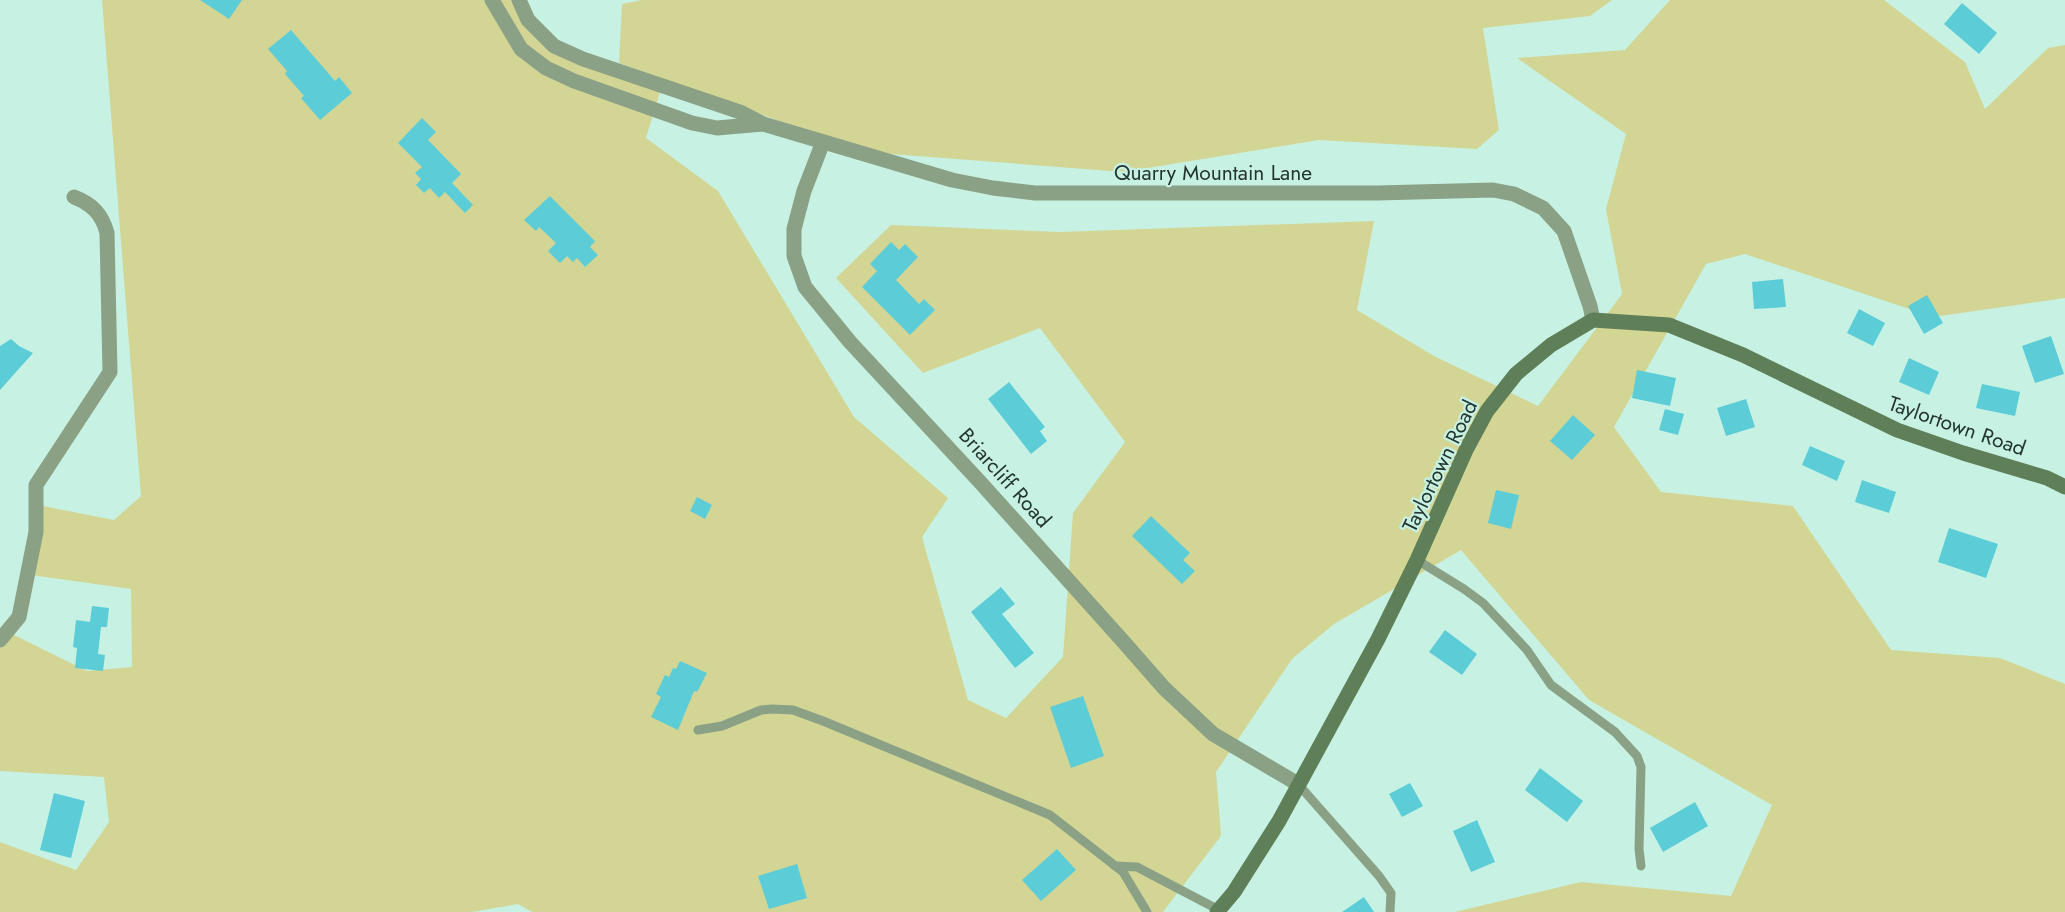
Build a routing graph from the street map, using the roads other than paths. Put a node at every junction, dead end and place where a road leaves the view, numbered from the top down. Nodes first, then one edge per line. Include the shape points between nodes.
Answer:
1 (492, 0) edge
2 (519, 0) edge
3 (572, 54) junction
4 (564, 76) junction
5 (763, 124) junction
6 (823, 142) junction
7 (74, 197) dead end
8 (1593, 321) junction
9 (2065, 487) edge
10 (1418, 560) junction
11 (0, 640) edge
12 (698, 730) dead end
13 (1298, 784) junction
14 (1115, 866) junction
15 (1641, 866) dead end
16 (1218, 911) edge
17 (1147, 912) edge
18 (1390, 912) edge

1 - 4 street, Quarry Mountain Lane via 521,50
2 - 3 street, Quarry Mountain Lane via 528,20 544,37
3 - 4 street
3 - 5 street, Quarry Mountain Lane via 740,112
4 - 5 street, Quarry Mountain Lane via 692,123 717,128
5 - 6 street, Quarry Mountain Lane
6 - 8 street, Quarry Mountain Lane via 952,180 1035,193 1493,190 1514,194 1543,208 1564,231
6 - 13 street, Briarcliff Road via 794,229 794,256 805,287 850,342 1164,688 1213,734
7 - 11 street via 96,210 107,232 110,372 36,484 36,532 20,616
8 - 9 street, Taylortown Road via 1669,325 1743,355 1897,430
8 - 10 street, Taylortown Road via 1551,345 1516,374 1487,411
10 - 13 street, Taylortown Road
10 - 15 lane via 1483,603 1527,650 1551,685 1615,732 1637,756 1641,767
12 - 14 lane via 722,726 761,710 793,710 1050,815
13 - 16 street, Taylortown Road via 1257,857
13 - 18 lane via 1379,876 1391,893
14 - 16 lane via 1137,867
14 - 17 lane via 1123,872

